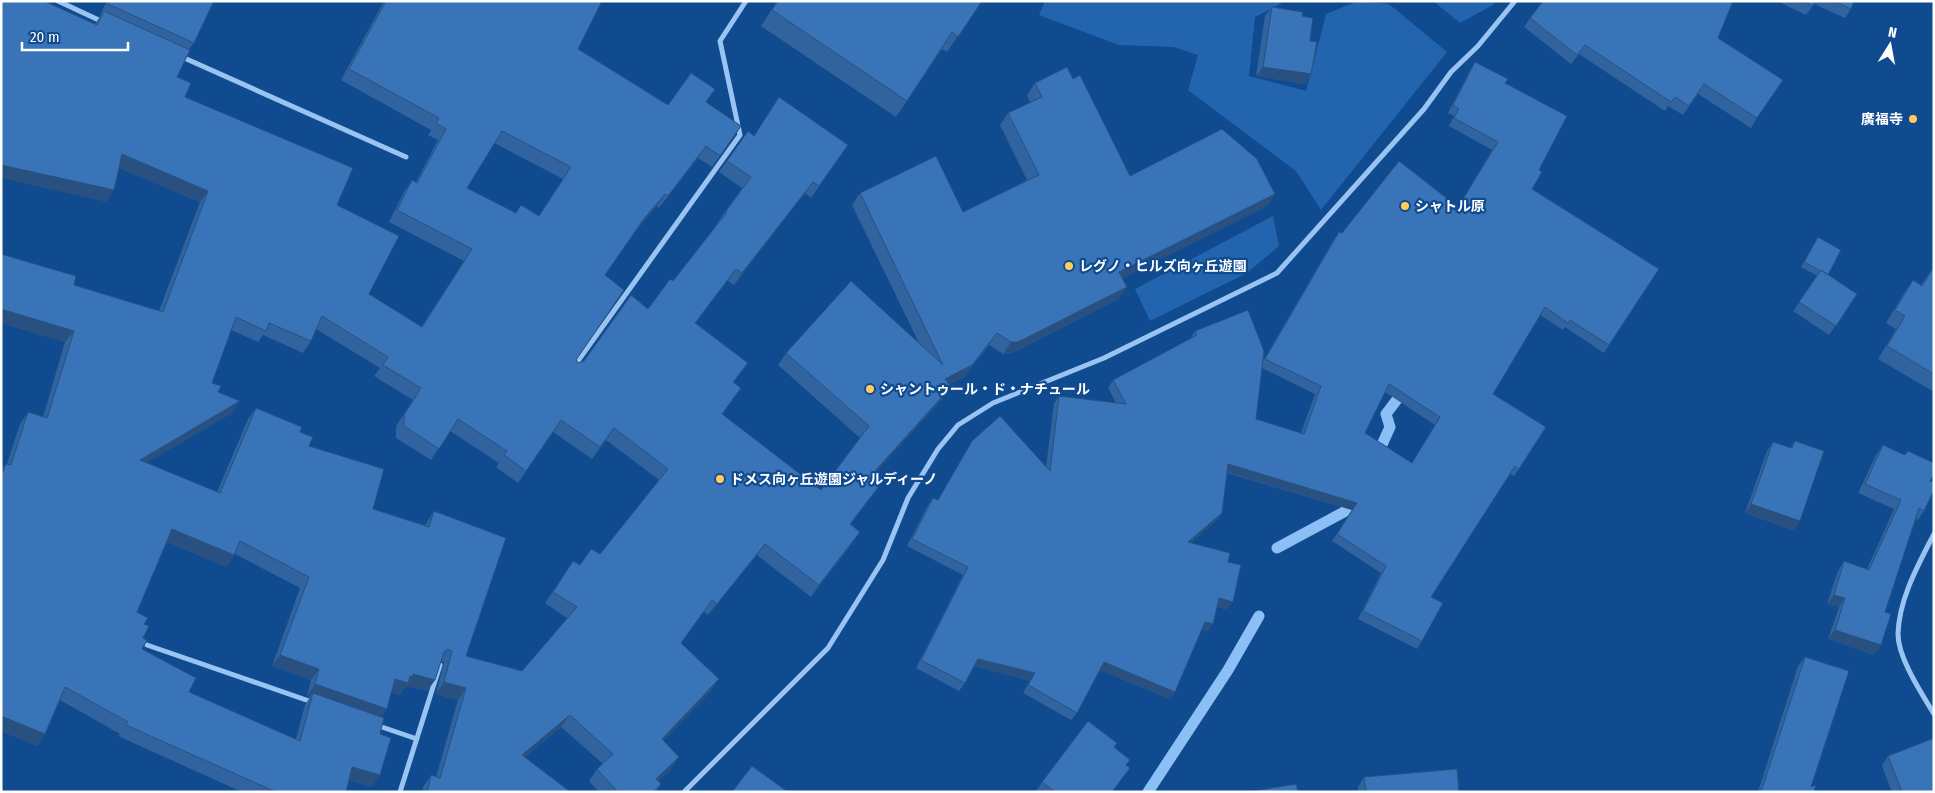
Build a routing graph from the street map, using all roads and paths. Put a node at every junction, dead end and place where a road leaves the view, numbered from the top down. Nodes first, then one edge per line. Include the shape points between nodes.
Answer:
1 (58, 1) edge
2 (746, 1) edge
3 (1515, 1) edge
4 (112, 25) edge
5 (174, 53) edge
6 (406, 157) dead end
7 (572, 370) edge
8 (1934, 534) edge
9 (147, 645) edge
10 (440, 665) edge
11 (315, 703) edge
12 (1934, 714) edge
13 (371, 723) edge
14 (418, 739) junction
15 (400, 792) edge
16 (684, 792) edge

1 - 4 street
2 - 7 street via 720,41 740,135
3 - 16 street via 1478,46 1451,72 1424,109 1277,273 1104,358 993,403 958,426 938,449 908,498 883,560 828,648
5 - 6 street
8 - 12 street via 1903,604 1898,636 1911,678
9 - 11 street
10 - 14 street
13 - 14 street
14 - 15 street

